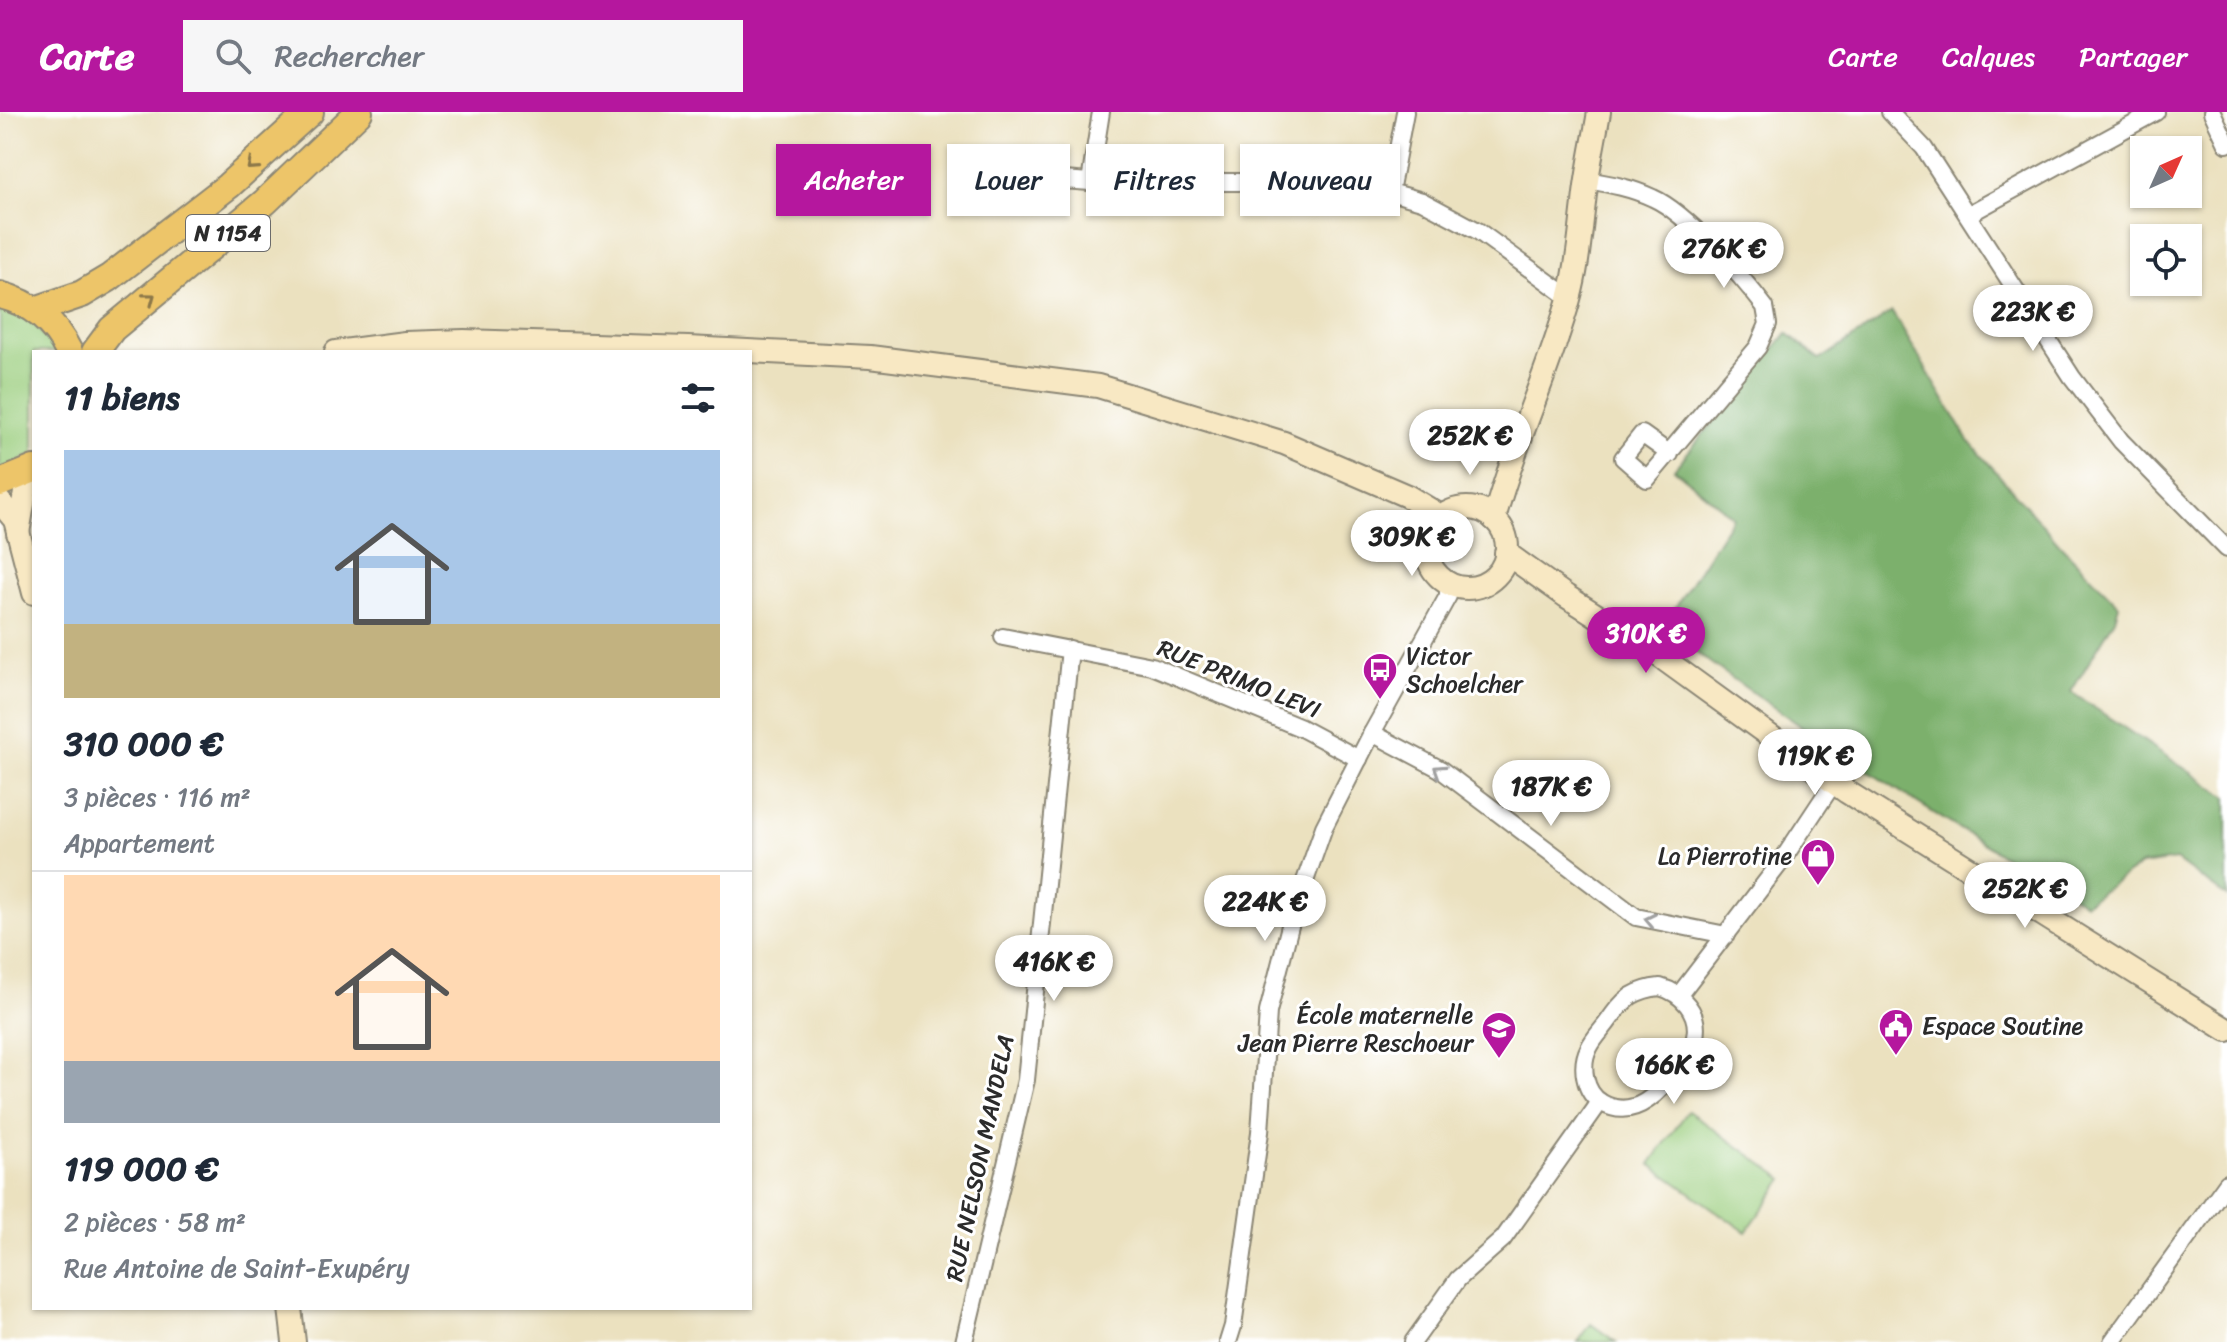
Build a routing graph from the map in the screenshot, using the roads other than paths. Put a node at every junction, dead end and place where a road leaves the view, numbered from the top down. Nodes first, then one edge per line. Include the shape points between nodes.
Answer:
1 (310, 112) edge
2 (359, 112) edge
3 (1101, 112) edge
4 (1405, 112) edge
5 (1599, 112) edge
6 (1890, 112) edge
7 (2156, 112) edge
8 (2212, 112) edge
9 (1096, 144) edge
10 (1399, 144) edge
11 (2227, 144) edge
12 (1587, 180) junction
13 (1400, 195) edge
14 (1969, 214) junction
15 (0, 295) edge
16 (1570, 298) junction
17 (35, 310) junction
18 (68, 350) edge
19 (96, 350) edge
20 (351, 350) edge
21 (728, 350) edge
22 (752, 351) edge
23 (1670, 454) dead end
24 (32, 472) edge
25 (32, 475) edge
26 (0, 483) edge
27 (1503, 484) junction
28 (0, 502) edge
29 (1450, 513) junction
30 (1494, 519) junction
31 (17, 534) junction
32 (2227, 549) edge
33 (1506, 553) junction
34 (1448, 583) junction
35 (32, 586) edge
36 (1003, 637) dead end
37 (1070, 649) junction
38 (1372, 733) junction
39 (1359, 759) junction
40 (1840, 787) junction
41 (1726, 935) junction
42 (1679, 995) junction
43 (2227, 1030) edge
44 (1600, 1102) junction
45 (2227, 1183) edge
46 (290, 1310) edge
47 (294, 1342) edge
48 (964, 1342) edge
49 (1228, 1342) edge
50 (1413, 1342) edge
51 (2112, 1342) edge

1 -> 17 main road, N 1154 via 228,186 109,278
19 -> 2 main road, N 1154 via 112,329 265,202
3 - 9 street
4 - 10 street
5 - 12 street
6 - 14 street via 1924,148
7 - 14 street
8 - 11 street
12 - 16 street
12 - 23 street via 1657,199 1691,226 1765,307 1768,324 1758,347
13 - 16 street via 1478,231
14 - 32 street via 2072,377 2121,441
15 - 17 main road
16 - 27 street
17 - 18 main road
20 - 21 street via 464,341
22 - 29 street via 870,357 1098,386 1284,443
24 - 26 main road
25 - 31 street
27 - 29 street
27 - 30 street
28 - 31 street via 15,520
29 - 30 street via 1478,510
29 - 34 street via 1433,527 1427,551 1430,564
30 - 33 street
31 - 35 street
33 - 34 street via 1503,566 1485,584
33 - 40 street
34 - 38 street via 1448,596
36 - 37 street, RUE PRIMO LEVI
37 - 39 street, RUE PRIMO LEVI via 1152,666 1301,728
37 - 48 street, RUE NELSON MANDELA via 1026,1080
38 - 39 street
41 -> 38 street via 1636,917 1440,769
39 - 49 street via 1324,827 1292,918 1268,1012 1260,1132
40 - 41 street
40 - 43 street
41 - 42 street
42 - 44 street via 1650,988 1621,1004 1586,1057 1586,1082
42 - 44 street via 1692,1012 1695,1038 1666,1085 1640,1106 1615,1108
44 - 50 street via 1503,1239 1458,1279
45 - 51 street
46 - 47 street

